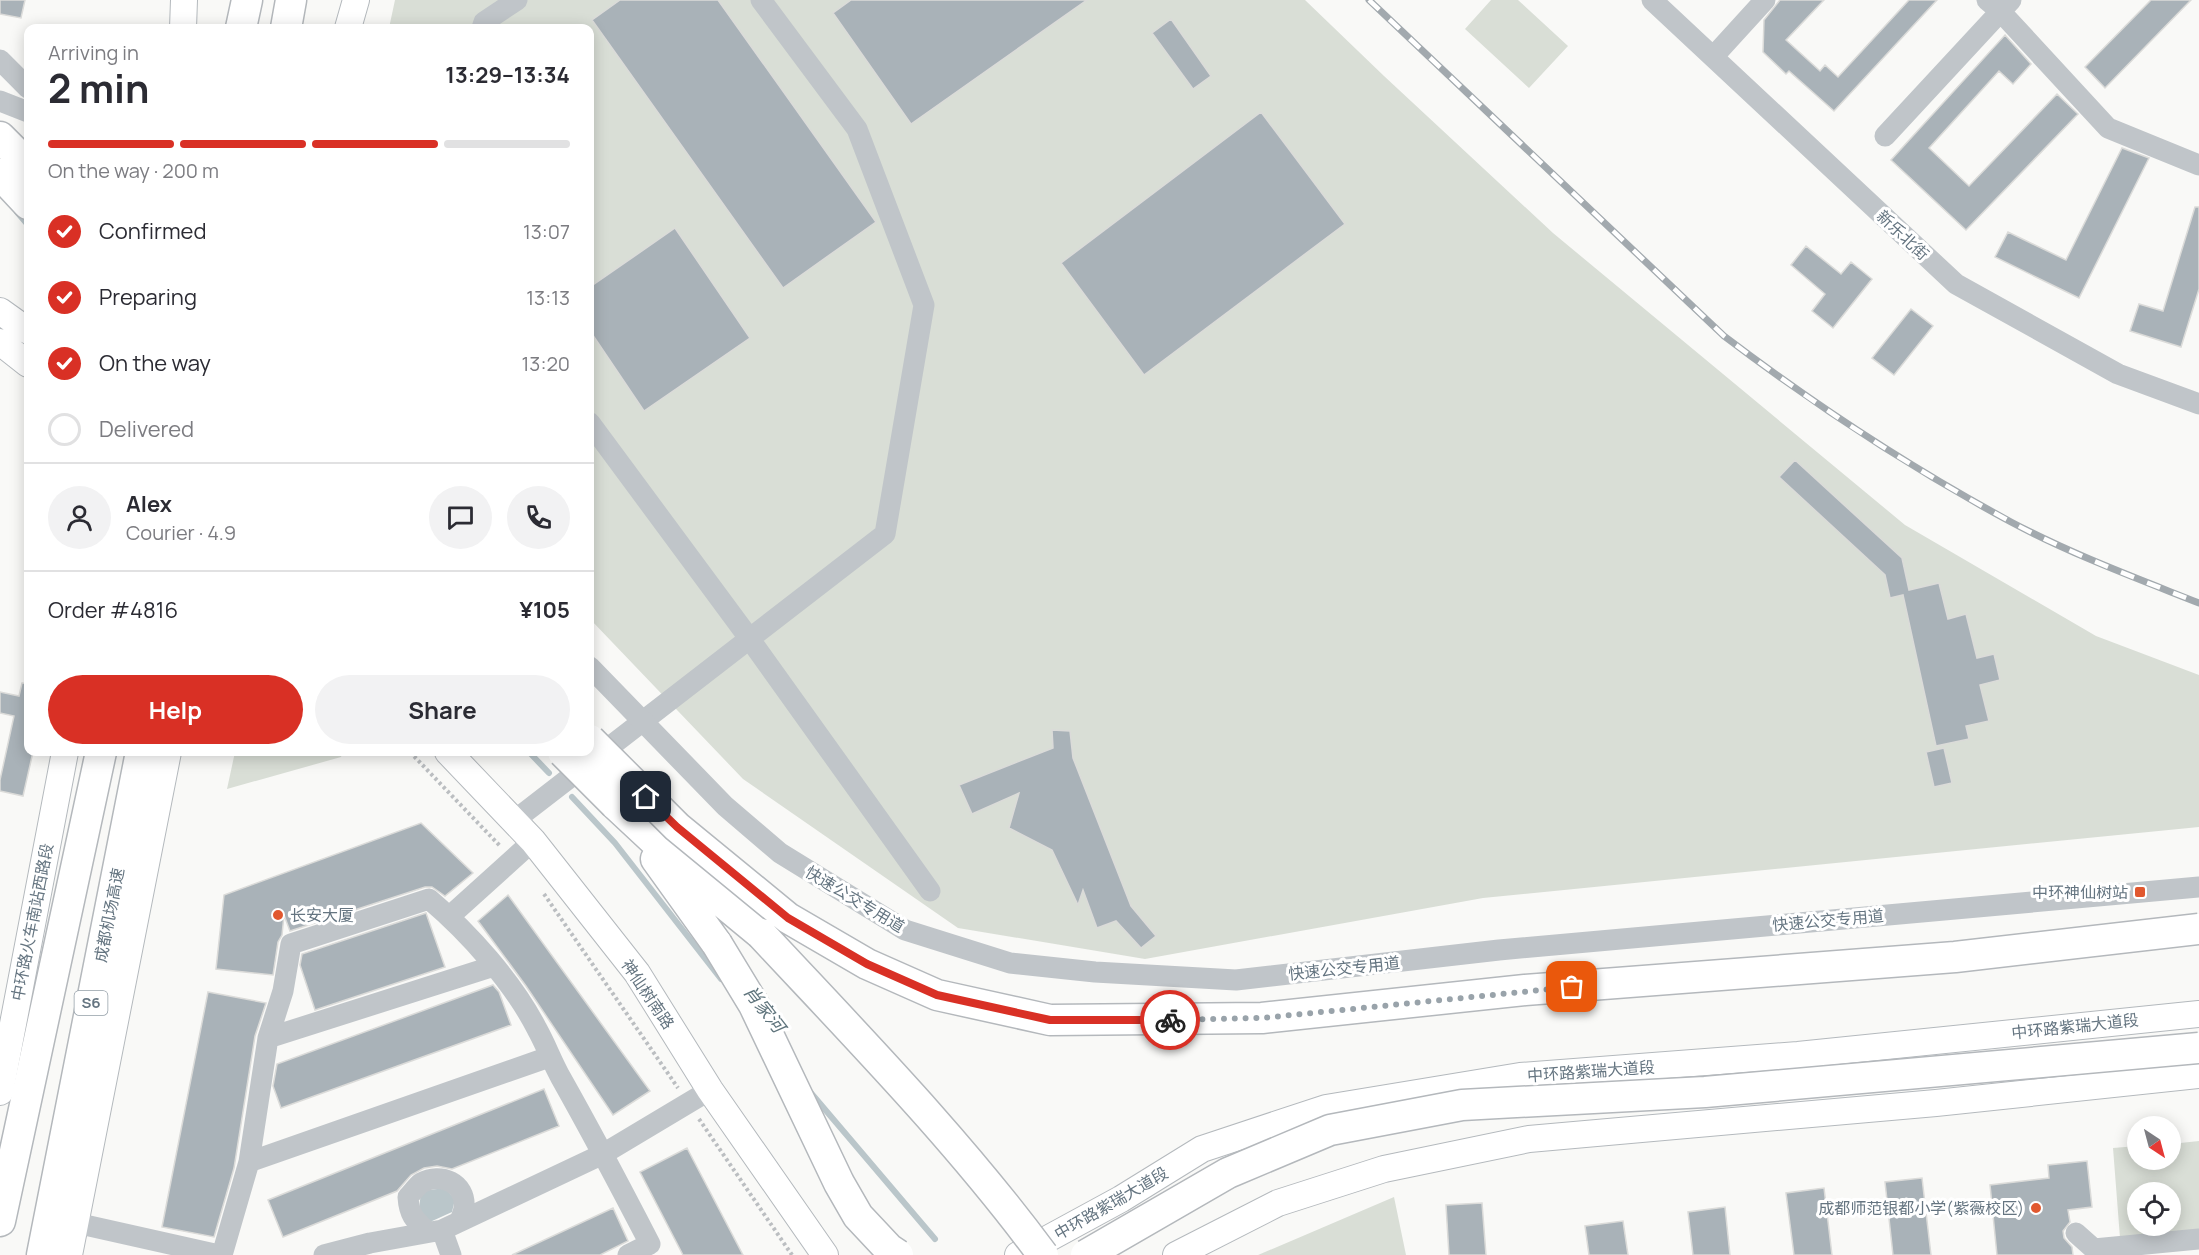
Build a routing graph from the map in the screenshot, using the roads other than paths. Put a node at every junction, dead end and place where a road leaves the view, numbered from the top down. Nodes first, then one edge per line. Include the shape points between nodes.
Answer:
1 (184, 0) edge
2 (247, 0) edge
3 (291, 0) edge
4 (356, 0) edge
5 (517, 0) edge
6 (761, 0) edge
7 (1652, 0) edge
8 (1765, 0) edge
9 (1999, 4) edge
10 (183, 24) edge
11 (242, 24) edge
12 (287, 24) edge
13 (349, 24) edge
14 (483, 24) edge
15 (1713, 57) junction
16 (0, 60) edge
17 (24, 84) edge
18 (0, 101) edge
19 (24, 110) edge
20 (1886, 136) dead end
21 (0, 137) edge
22 (24, 161) edge
23 (2199, 165) edge
24 (0, 174) edge
25 (24, 200) edge
26 (0, 311) edge
27 (24, 328) edge
28 (0, 342) edge
29 (24, 361) edge
30 (2199, 405) edge
31 (594, 428) edge
32 (749, 638) junction
33 (594, 671) edge
34 (594, 744) edge
35 (64, 756) edge
36 (100, 756) edge
37 (140, 756) edge
38 (167, 756) edge
39 (452, 756) edge
40 (567, 756) edge
41 (615, 804) junction
42 (515, 820) junction
43 (677, 827) junction
44 (533, 841) junction
45 (2199, 887) edge
46 (930, 891) dead end
47 (450, 916) junction
48 (2199, 929) edge
49 (761, 934) junction
50 (494, 966) junction
51 (2199, 1014) edge
52 (268, 1038) junction
53 (2199, 1048) edge
54 (549, 1057) junction
55 (2199, 1075) edge
56 (710, 1090) junction
57 (0, 1092) edge
58 (603, 1154) junction
59 (249, 1162) junction
60 (0, 1221) edge
61 (76, 1223) junction
62 (443, 1227) junction
63 (2076, 1233) dead end
64 (2199, 1239) edge
65 (42, 1255) edge
66 (69, 1255) edge
67 (220, 1255) edge
68 (324, 1255) edge
69 (451, 1255) edge
70 (628, 1255) edge
71 (825, 1255) edge
72 (898, 1255) edge
73 (1018, 1255) edge
74 (1043, 1255) edge
75 (1086, 1255) edge
76 (1176, 1255) edge

1 - 10 main road
2 - 11 highway
3 - 12 highway
4 - 13 main road
5 - 14 street
6 - 32 street via 856,129 924,305 885,534
7 - 15 street, 新乐北街
8 - 15 street
9 - 20 street
9 - 23 street via 2108,128
15 - 30 street, 新乐北街 via 1956,284 2118,374
16 - 17 street
18 - 19 street
21 - 22 highway
24 - 25 highway
26 - 27 main road
28 - 29 main road
31 - 32 street
32 - 42 street
32 - 46 street
33 - 45 street, 快速公交专用道, bridge via 725,806 780,853 905,930 1010,963 1236,980 1511,949
34 - 43 highway, bridge
35 - 57 main road, 中环路火车南站西路段
36 - 60 highway, S6
37 - 65 highway, 成都机场高速 / S6
38 - 61 main road
39 - 42 main road, 神仙树南路
40 - 41 highway, bridge
41 - 49 highway
41 - 72 highway, bridge via 717,944 754,1005 858,1216
42 - 44 main road, 神仙树南路
43 - 48 highway, bridge via 788,918 867,964 937,995 1050,1020 1262,1018 1525,990 1955,957
43 - 49 highway, bridge
44 - 47 street
44 - 56 main road, 神仙树南路 via 637,973
47 - 50 street
47 - 52 street via 429,898 291,944 284,991
49 - 74 highway, bridge via 927,1111
50 - 52 street
50 - 54 street via 537,1028
51 - 73 main road, 中环路紫瑞大道段 via 1798,1055 1520,1076 1326,1108 1202,1149
52 - 59 street
53 - 75 highway, bridge via 1705,1092 1451,1107 1330,1130 1228,1173
54 - 58 street
54 - 59 street
55 - 76 main road via 1529,1140 1384,1169 1278,1203
56 - 58 street
56 - 71 main road, 神仙树南路
58 - 62 street
58 - 70 street via 650,1244
59 - 67 street
61 - 66 main road
61 - 67 street
62 - 68 street
62 - 69 street
63 - 64 street via 2094,1249

